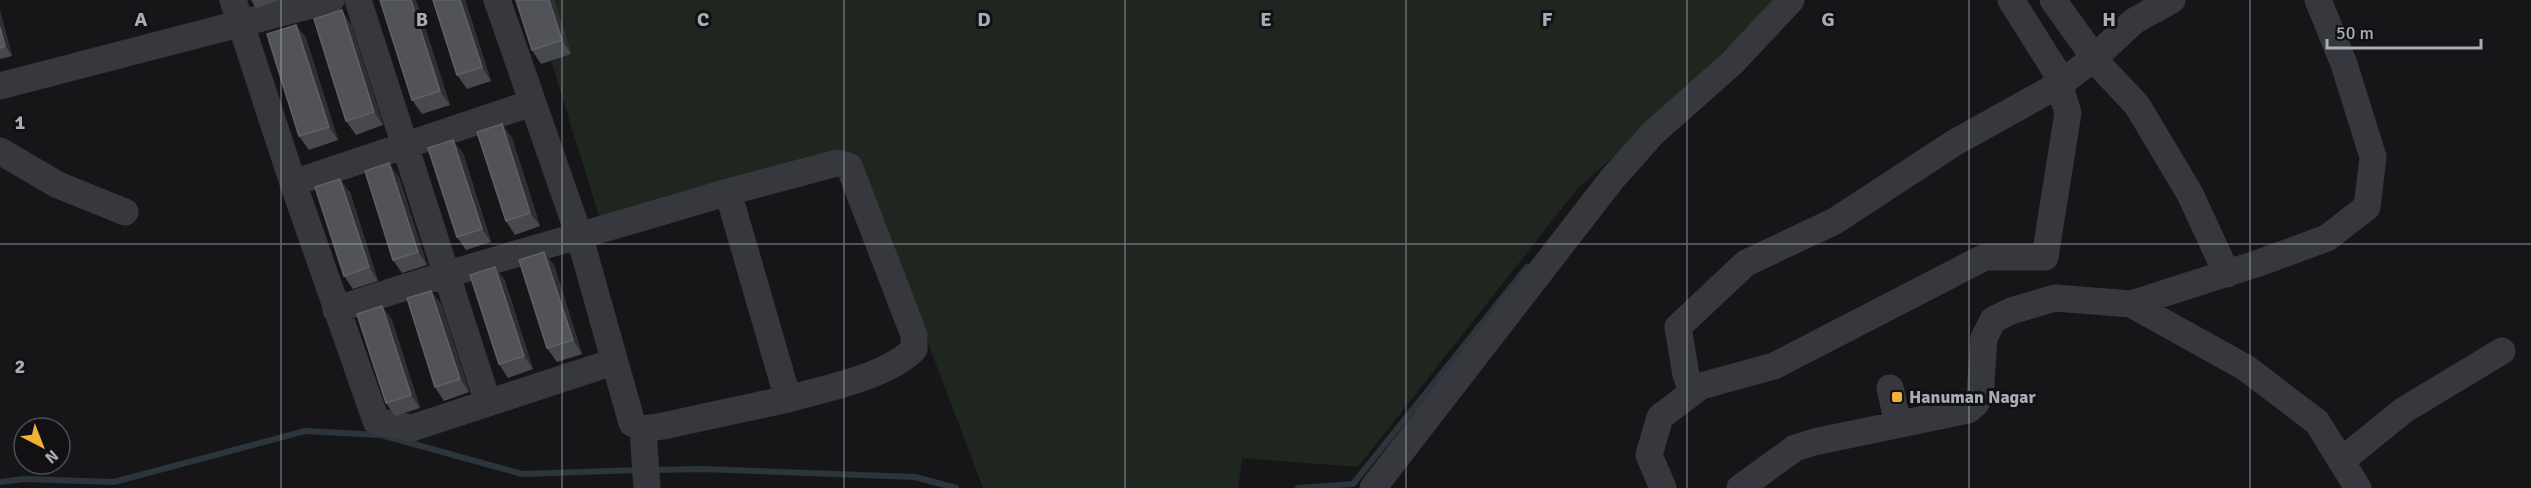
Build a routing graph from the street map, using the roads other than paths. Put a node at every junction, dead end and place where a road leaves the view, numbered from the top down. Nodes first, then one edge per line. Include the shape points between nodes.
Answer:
1 (331, 0) edge
2 (358, 0) edge
3 (497, 0) edge
4 (1791, 0) edge
5 (2011, 0) edge
6 (2053, 0) edge
7 (2172, 0) edge
8 (2318, 0) edge
9 (237, 11) edge
10 (2094, 58) junction
11 (2060, 84) junction
12 (0, 86) edge
13 (532, 103) junction
14 (405, 146) junction
15 (0, 151) edge
16 (293, 183) junction
17 (728, 192) junction
18 (125, 212) dead end
19 (580, 238) junction
20 (446, 273) junction
21 (2227, 274) junction
22 (2132, 304) junction
23 (336, 310) junction
24 (2502, 351) dead end
25 (613, 362) junction
26 (1890, 388) dead end
27 (1693, 392) junction
28 (789, 399) junction
29 (488, 403) junction
30 (1898, 424) junction
31 (643, 437) junction
32 (2341, 461) junction
33 (646, 488) edge
34 (1373, 488) edge
35 (1663, 488) edge
36 (1740, 488) edge
37 (2358, 488) edge

1 - 9 street
2 - 14 street
3 - 13 street
4 - 34 street via 1732,63 1653,133 1612,179
5 - 11 street
6 - 10 street
7 - 10 street via 2134,21
8 - 21 street via 2344,64 2373,157 2367,207 2327,238
9 - 12 street
9 - 16 street
10 - 11 street
10 - 21 street via 2137,105 2190,194
11 - 27 street via 1954,143 1835,221 1746,263 1678,327
11 - 27 street via 2068,113 2046,257 1985,256 1774,366 1701,386
13 - 14 street
13 - 19 street
14 - 16 street
14 - 20 street
15 - 18 street via 58,184
16 - 23 street
17 - 19 street
17 - 28 street
17 - 28 street via 837,163 849,166 914,334 914,349 904,359
19 - 20 street
19 - 25 street
20 - 23 street
20 - 29 street
21 - 22 street
22 - 30 street via 2055,298 2011,310 1993,320 1984,338 1980,396 1976,403 1968,410
22 - 32 street via 2255,375 2317,422
23 - 29 street via 376,421 412,428
24 - 32 street via 2404,410
25 - 29 street
25 - 31 street via 633,423
26 - 30 street
27 - 35 street via 1660,417 1648,455
28 - 31 street
30 - 36 street via 1795,448
31 - 33 street
32 - 37 street

